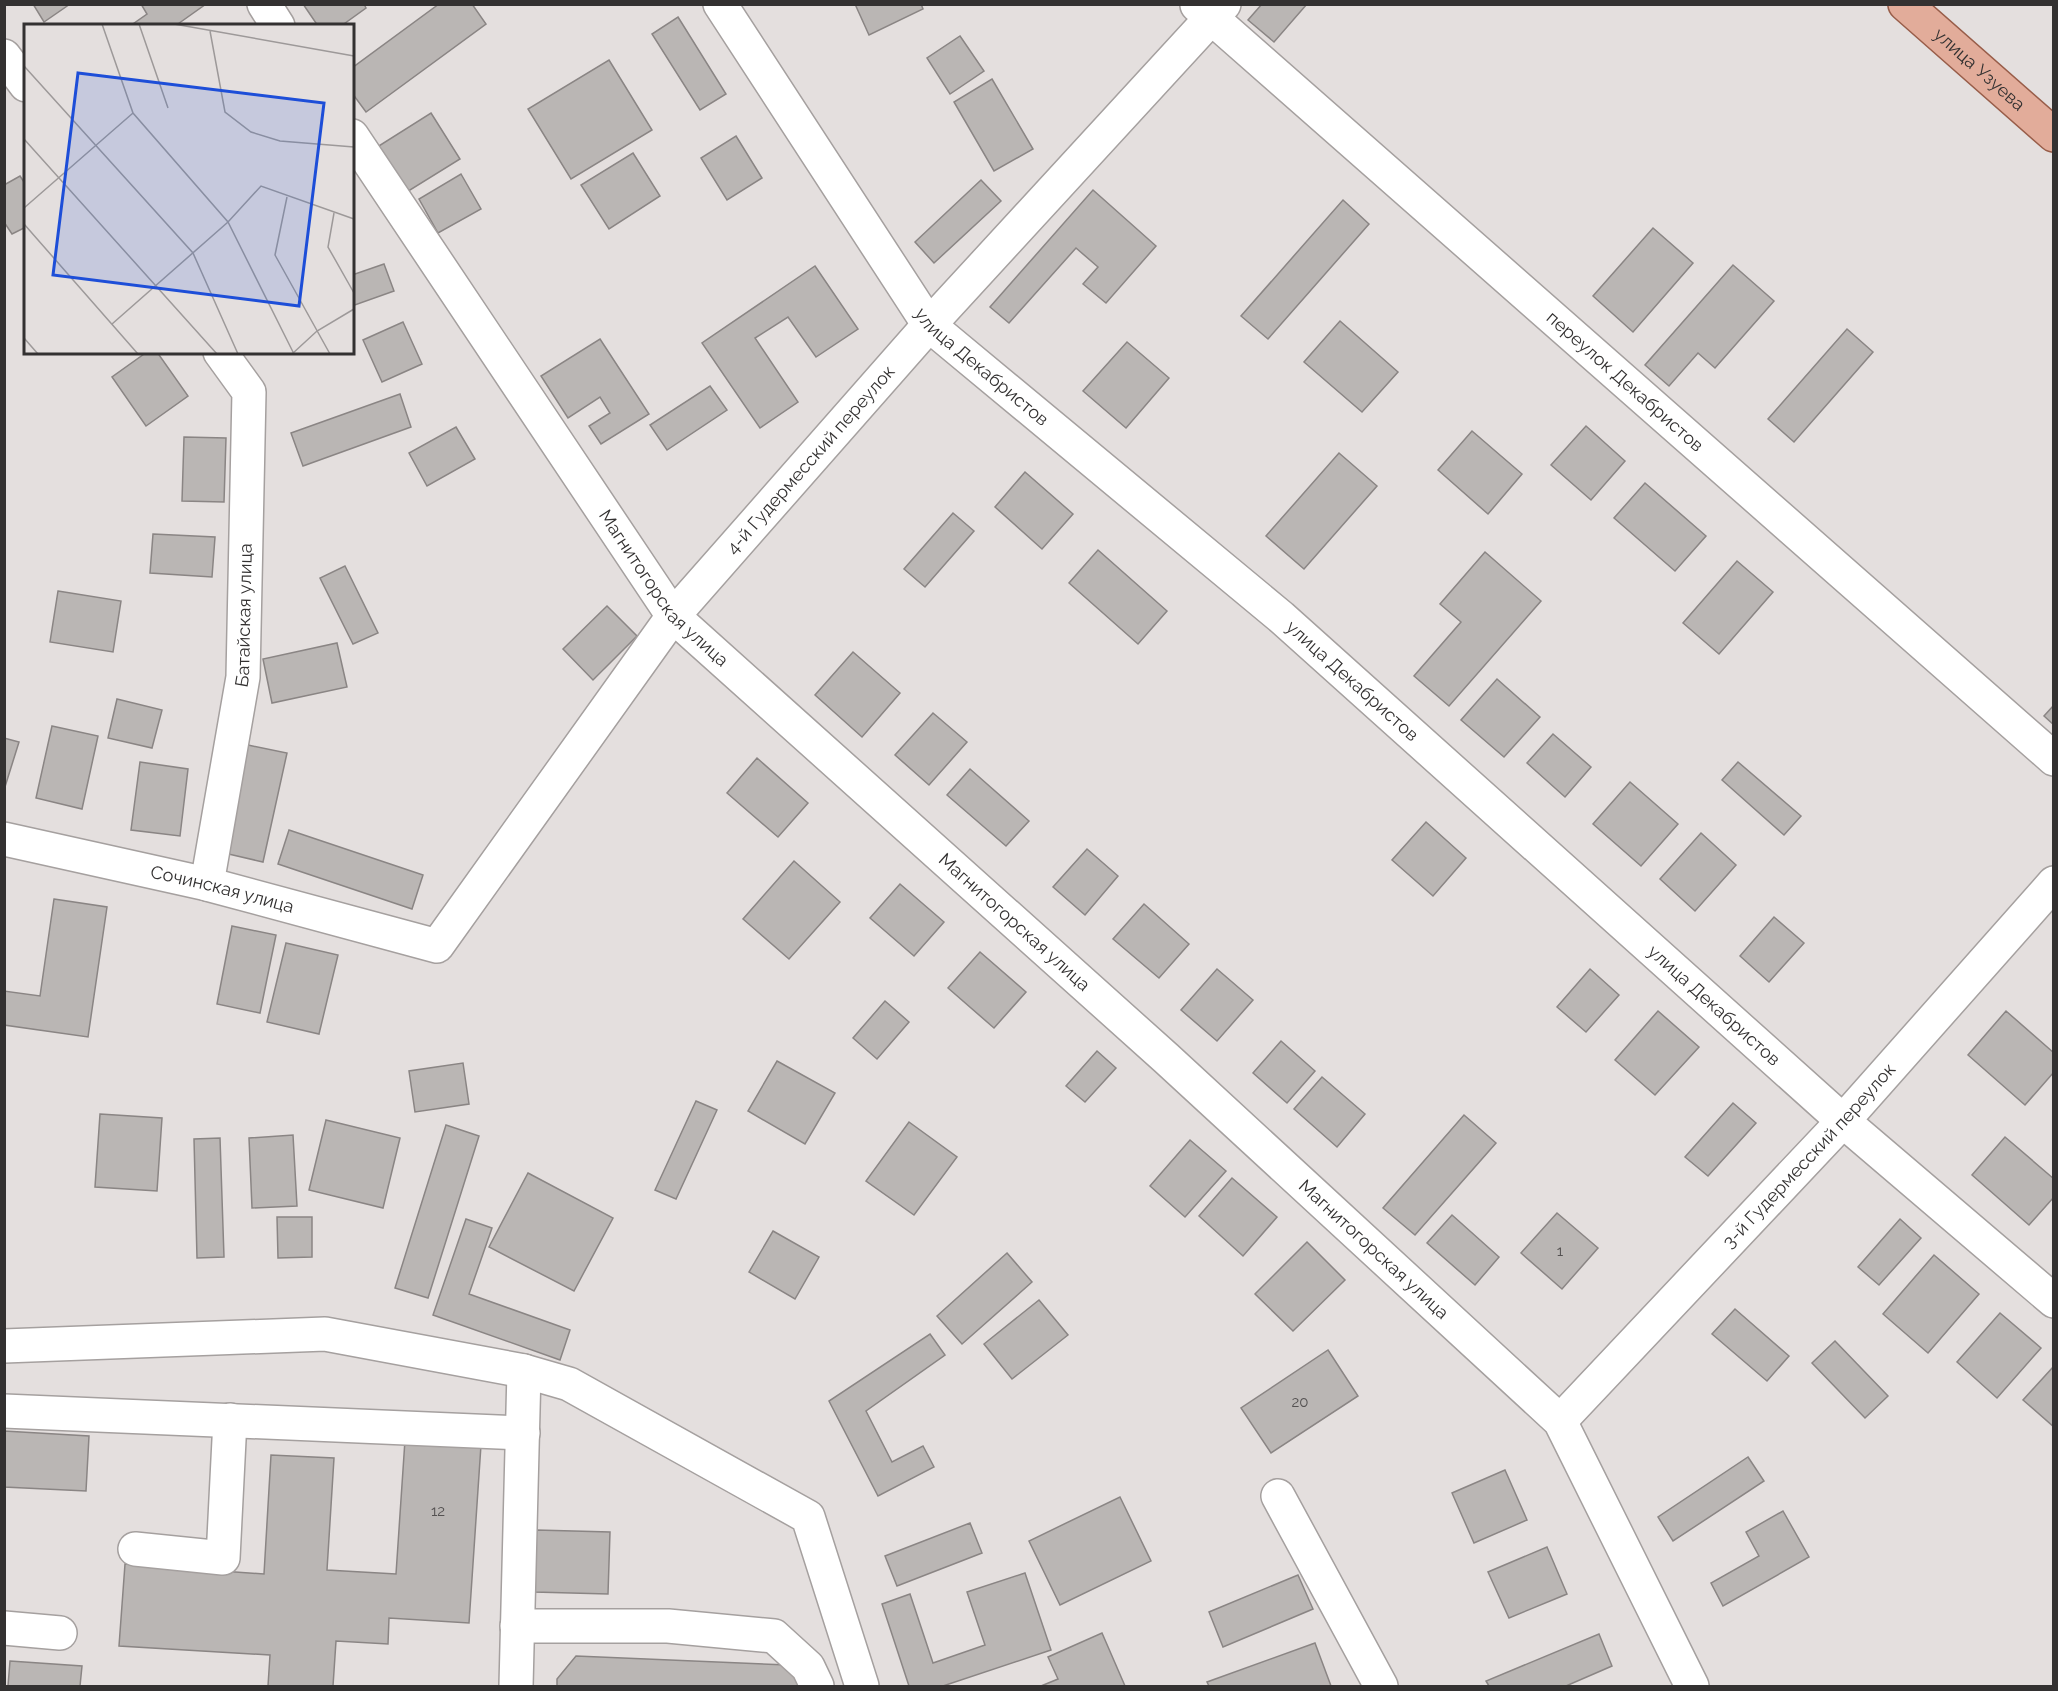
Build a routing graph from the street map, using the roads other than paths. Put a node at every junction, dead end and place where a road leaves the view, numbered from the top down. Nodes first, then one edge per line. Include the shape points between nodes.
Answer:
1 (264, 4) edge
2 (720, 4) edge
3 (1905, 4) edge
4 (1211, 9) edge
5 (277, 24) edge
6 (4, 56) edge
7 (24, 82) edge
8 (2054, 135) edge
9 (354, 139) edge
10 (928, 325) junction
11 (221, 354) edge
12 (673, 616) junction
13 (2054, 759) edge
14 (4, 839) edge
15 (2054, 883) edge
16 (207, 884) junction
17 (437, 946) joint
18 (1843, 1121) junction
19 (2054, 1301) edge
20 (4, 1346) edge
21 (525, 1371) junction
22 (4, 1411) edge
23 (230, 1420) junction
24 (1560, 1421) junction
25 (523, 1433) junction
26 (1278, 1496) dead end
27 (135, 1549) dead end
28 (517, 1626) junction
29 (4, 1628) edge
30 (60, 1633) dead end
31 (516, 1686) edge
32 (817, 1686) edge
33 (862, 1686) edge
34 (1381, 1686) edge
35 (1692, 1686) edge

1 - 5 street
2 - 10 street, улица Декабристов
3 - 8 main road, улица Узуева
4 - 10 street, 4-й Гудермесский переулок
4 - 13 street, переулок Декабристов
6 - 7 street
9 - 12 street, Магнитогорская улица
10 - 12 street, 4-й Гудермесский переулок
10 - 18 street, улица Декабристов via 1281,617
11 - 16 street, Батайская улица via 249,392 244,665
12 - 17 street, 4-й Гудермесский переулок
12 - 24 street, Магнитогорская улица via 1166,1058
14 - 16 street, Сочинская улица
15 - 18 street, 3-й Гудермесский переулок
16 - 17 street, Сочинская улица
18 - 19 street, улица Декабристов
18 - 24 street, 3-й Гудермесский переулок
20 - 21 street via 325,1334
21 - 25 street
21 - 33 street via 568,1384 808,1517
22 - 23 street
23 - 25 street
23 - 27 street via 223,1558
24 - 35 street, Магнитогорская улица
25 - 28 street
26 - 34 street
28 - 31 street
28 - 32 street via 668,1626 774,1636 808,1667
29 - 30 street

